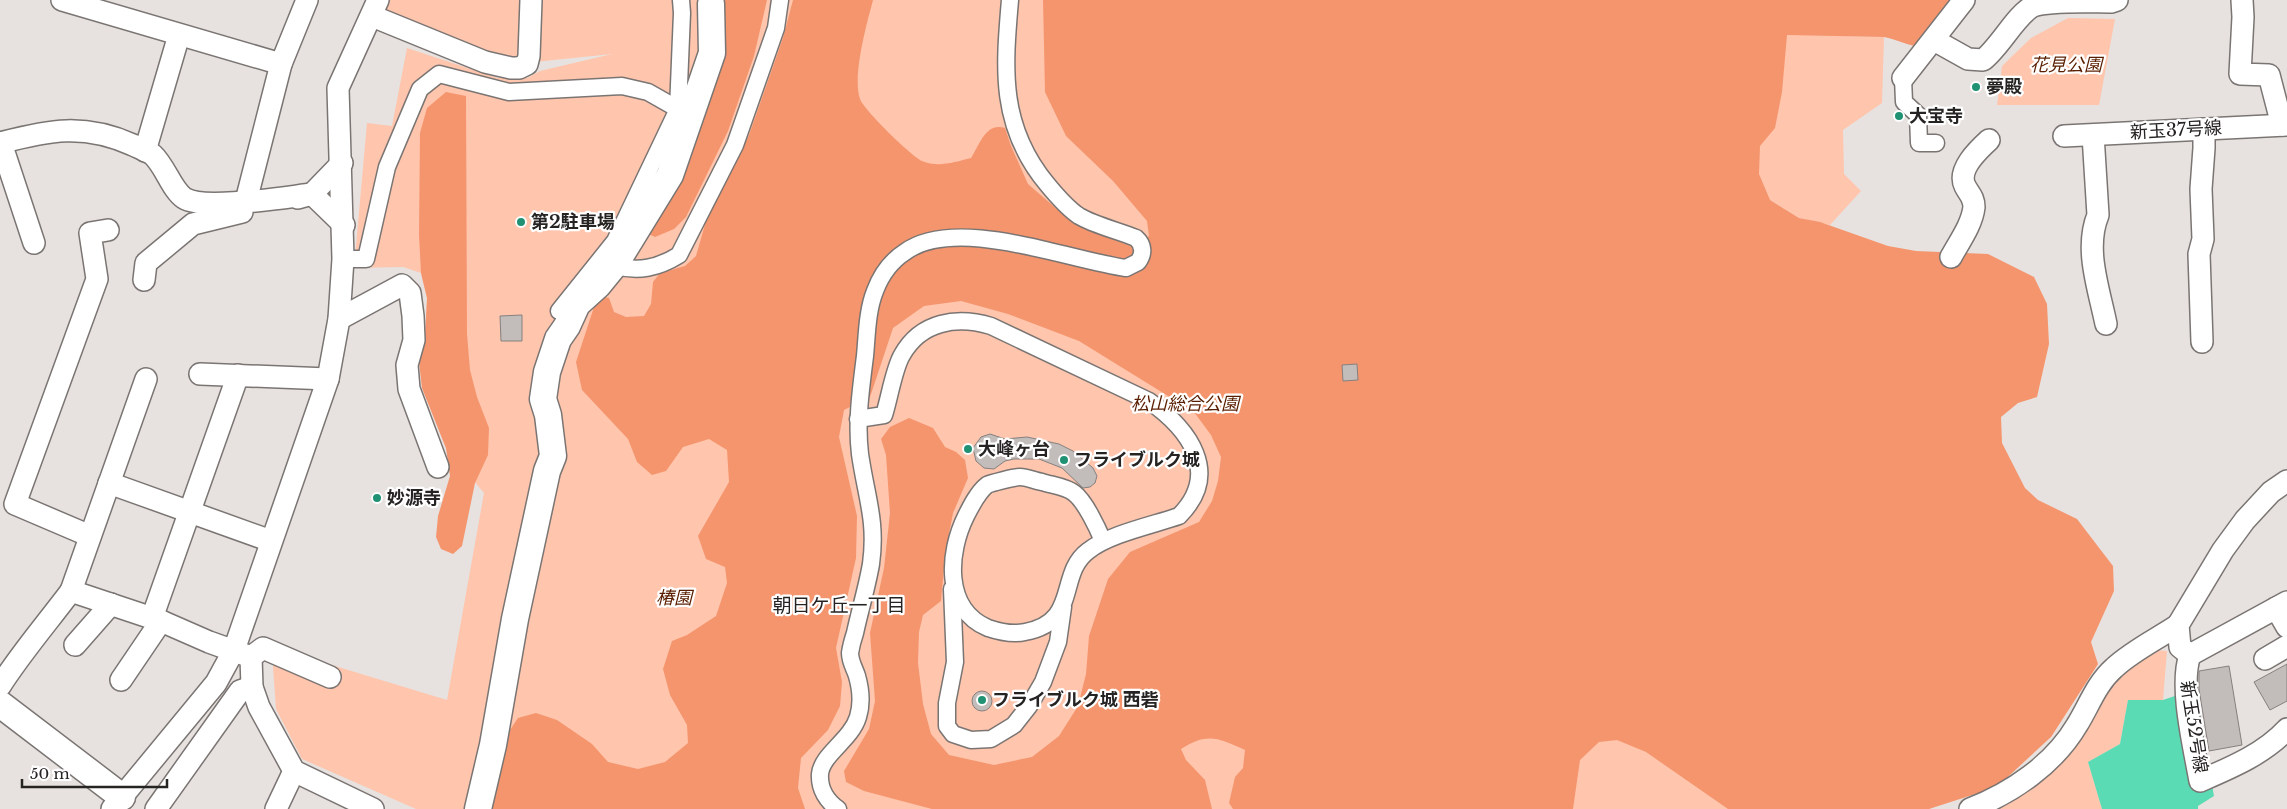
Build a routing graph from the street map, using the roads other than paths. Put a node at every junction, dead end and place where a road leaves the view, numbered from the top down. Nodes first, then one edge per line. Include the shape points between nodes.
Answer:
1 (62, 0) edge
2 (307, 0) edge
3 (531, 0) edge
4 (681, 0) edge
5 (780, 0) edge
6 (1010, 0) edge
7 (1964, 0) edge
8 (2117, 0) edge
9 (2242, 0) edge
10 (711, 4) dead end
11 (375, 8) edge
12 (179, 34) junction
13 (1934, 40) junction
14 (281, 64) junction
15 (1904, 78) joint
16 (678, 109) junction
17 (2284, 125) edge
18 (2204, 129) junction
19 (2093, 134) junction
20 (2064, 136) dead end
21 (1989, 140) dead end
22 (0, 143) edge
23 (1936, 143) dead end
24 (144, 151) junction
25 (342, 163) junction
26 (312, 194) junction
27 (246, 201) junction
28 (344, 225) junction
29 (108, 230) dead end
30 (34, 243) dead end
31 (1951, 257) dead end
32 (343, 259) junction
33 (616, 264) junction
34 (144, 280) dead end
35 (559, 311) dead end
36 (339, 319) junction
37 (2106, 324) dead end
38 (2202, 342) dead end
39 (200, 374) dead end
40 (238, 375) junction
41 (146, 379) dead end
42 (328, 379) junction
43 (858, 419) junction
44 (438, 467) dead end
45 (2287, 481) edge
46 (109, 483) junction
47 (191, 512) junction
48 (90, 536) junction
49 (272, 541) junction
50 (1103, 541) junction
51 (952, 575) junction
52 (71, 591) junction
53 (110, 604) junction
54 (2282, 605) edge
55 (1063, 608) junction
56 (156, 620) junction
57 (2178, 625) junction
58 (2287, 627) edge
59 (75, 645) dead end
60 (2287, 646) edge
61 (243, 653) junction
62 (2190, 655) junction
63 (2265, 659) dead end
64 (330, 677) dead end
65 (122, 680) dead end
66 (0, 686) edge
67 (252, 687) junction
68 (0, 704) edge
69 (2284, 738) edge
70 (294, 771) junction
71 (117, 803) edge
72 (156, 809) edge
73 (276, 809) edge
74 (373, 809) edge
75 (478, 809) edge
76 (838, 809) edge
77 (1970, 809) edge

1 - 12 street
2 - 14 street
3 - 11 street via 529,56 527,64 519,68 485,62
4 - 16 street
5 - 33 street via 776,28 735,145 679,255 648,269 626,269
6 - 43 street via 1006,92 1024,149 1039,174 1079,216 1136,238 1142,247 1142,255 1136,264 1126,268 1026,245 954,238 934,239 916,245 895,260 874,293 867,328
7 - 13 street
8 - 13 street via 2049,2 2033,6 1983,60 1968,59
9 - 17 street via 2240,74 2269,75
10 - 33 street via 712,53 683,140 670,175
11 - 25 street via 338,88
12 - 14 street
12 - 24 street
13 - 15 street
14 - 27 street
15 - 23 street via 1904,102 1918,115 1919,143
16 - 32 street via 648,92 622,86 509,92 439,74 420,88 387,167 366,259
16 - 35 street via 616,241
17 - 18 street, 新玉37号線
18 - 19 street, 新玉37号線
18 - 38 street via 2199,254
19 - 20 street, 新玉37号線
19 - 37 street via 2098,215 2094,226 2093,254
21 - 31 street via 1973,157 1964,176 1974,207 1965,233
22 - 24 street via 35,133 70,130 122,140
22 - 30 street
24 - 27 street via 153,155 184,198 200,204
25 - 26 street
25 - 28 street
26 - 27 street
26 - 28 street
26 - 34 street via 193,224 146,264
28 - 32 street
29 - 48 street via 90,233 97,279 15,504
32 - 36 street
33 - 75 street via 577,304 558,339 547,372 543,399 553,456 546,471
36 - 42 street
36 - 44 street via 402,285 410,293 414,340 407,365 409,390
39 - 40 street
40 - 42 street
40 - 47 street
41 - 46 street
42 - 49 street
43 - 50 street via 884,415 901,355 919,335 935,325 954,320 972,320 990,326 1149,401 1169,415 1190,442 1199,468 1198,486 1191,502 1179,516
43 - 76 street via 860,453 872,508 874,537 871,566 850,652 860,686 860,707 853,728 832,752 821,771 824,793
45 - 57 street via 2271,492 2240,526
46 - 47 street
46 - 48 street
47 - 49 street
47 - 56 street
48 - 52 street
49 - 61 street
50 - 51 street via 1094,519 1074,493 1020,477 988,485 972,504 954,545
50 - 55 street via 1086,552 1077,566
51 - 55 street via 957,595 968,613 994,630 1014,633 1035,630
51 - 55 street via 956,643 947,726 953,734 971,740 991,738 1014,725 1029,706 1043,682 1058,642
52 - 53 street
52 - 66 street via 20,655
53 - 56 street
53 - 59 street
54 - 58 street
54 - 62 street, 新玉52号線
56 - 61 street
56 - 65 street
57 - 62 street via 2180,647
57 - 77 street via 2114,668 2099,684 2063,746 2036,771 1995,799
60 - 63 street
61 - 64 street via 263,648
61 - 67 street
61 - 71 street
62 - 69 street, 新玉52号線 via 2186,667 2187,700 2200,781 2233,767
67 - 70 street via 259,707
67 - 72 street via 240,692
68 - 71 street
70 - 73 street
70 - 74 street

